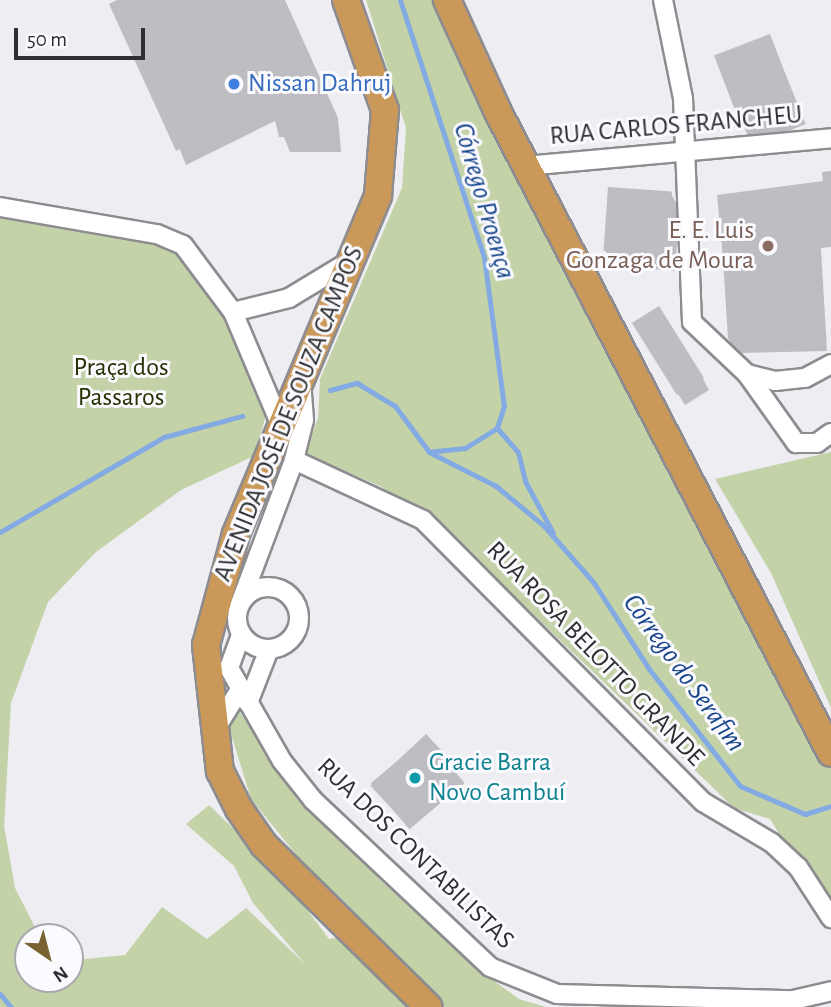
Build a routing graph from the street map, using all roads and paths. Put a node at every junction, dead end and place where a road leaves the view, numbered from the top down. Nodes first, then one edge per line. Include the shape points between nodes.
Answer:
1 (346, 0) edge
2 (663, 0) edge
3 (450, 4) edge
4 (831, 138) edge
5 (688, 153) junction
6 (526, 166) junction
7 (0, 207) edge
8 (354, 258) junction
9 (233, 312) junction
10 (831, 364) edge
11 (747, 374) junction
12 (301, 376) junction
13 (280, 423) junction
14 (831, 433) edge
15 (295, 460) junction
16 (259, 545) junction
17 (260, 588) junction
18 (240, 604) junction
19 (241, 635) junction
20 (269, 649) junction
21 (243, 697) junction
22 (216, 728) junction
23 (829, 748) edge
24 (831, 918) edge
25 (831, 991) edge
26 (428, 1007) edge

1 - 8 highway, AVENIDA JOSÉ DE SOUZA CAMPOS via 385,110 378,196
2 - 5 street via 679,63
3 - 6 highway
4 - 5 street, RUA CARLOS FRANCHEU
5 - 6 street, RUA CARLOS FRANCHEU
5 - 11 street via 692,322
6 - 23 highway
7 - 9 street via 170,237 201,265
8 - 9 street via 289,298
8 - 12 highway, AVENIDA JOSÉ DE SOUZA CAMPOS
9 - 13 street
10 - 11 street via 804,378 775,381
11 - 14 street via 796,443 817,443
12 - 13 highway, AVENIDA JOSÉ DE SOUZA CAMPOS
12 - 15 street via 305,412
13 - 22 highway, AVENIDA JOSÉ DE SOUZA CAMPOS via 217,586 205,645
15 - 16 street
15 - 24 street, RUA ROSA BELOTTO GRANDE via 423,520 704,802 772,843 798,867
16 - 17 street
16 - 18 street
17 - 18 street
17 - 20 street via 287,594 297,609 291,639
18 - 19 street, RUA DOS CONTABILISTAS
19 - 20 street
19 - 21 street, RUA DOS CONTABILISTAS via 229,668
20 - 21 street
21 - 22 street
21 - 25 street, RUA DOS CONTABILISTAS via 313,800 490,967 519,984 557,994 793,1000
22 - 26 highway, AVENIDA JOSÉ DE SOUZA CAMPOS via 220,771 264,845

